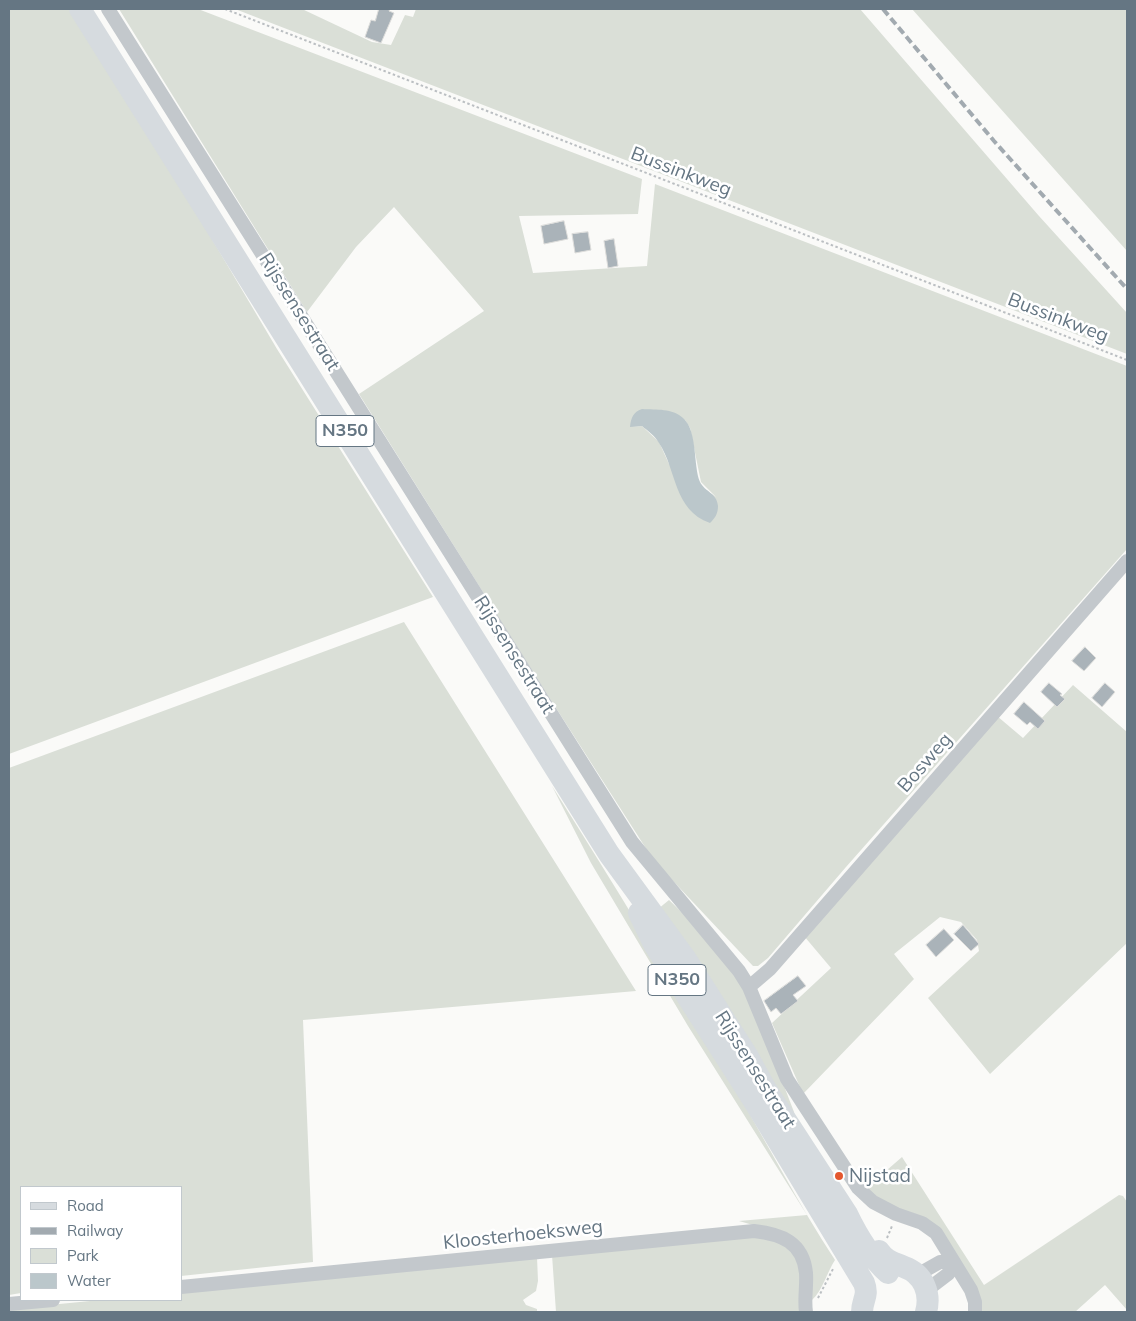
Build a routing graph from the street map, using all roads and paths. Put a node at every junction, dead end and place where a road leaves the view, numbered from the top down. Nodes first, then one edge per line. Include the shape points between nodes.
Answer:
1 (80, 9) edge
2 (108, 9) edge
3 (225, 9) edge
4 (1127, 360) edge
5 (1127, 561) edge
6 (749, 987) junction
7 (838, 1217) junction
8 (954, 1262) junction
9 (908, 1281) edge
10 (182, 1287) edge
11 (861, 1287) junction
12 (42, 1301) edge
13 (9, 1304) edge
14 (806, 1312) edge
15 (853, 1312) edge
16 (862, 1312) edge
17 (915, 1312) edge
18 (975, 1312) edge

1 - 7 main road, Rijssensestraat / N350 via 609,854 654,944 749,1092
2 - 6 street, Rijssensestraat via 632,842
3 - 4 path, Bussinkweg
5 - 6 street, Bosweg via 770,969
6 - 8 street, Rijssensestraat via 786,1079 858,1188 873,1202 922,1223 936,1233
7 - 9 main road, Rijssensestraat / N350 via 855,1230 881,1266
7 - 11 main road, Rijssensestraat / N350
8 - 9 street via 948,1274
8 - 18 street, Rijssensestraat via 971,1290
9 - 11 main road via 875,1276
9 - 17 main road, Rijssensestraat via 918,1292
10 - 14 street, Kloosterhoeksweg via 754,1230 781,1236 798,1250 806,1274
11 - 15 main road
11 - 16 main road via 867,1291
12 - 13 street

